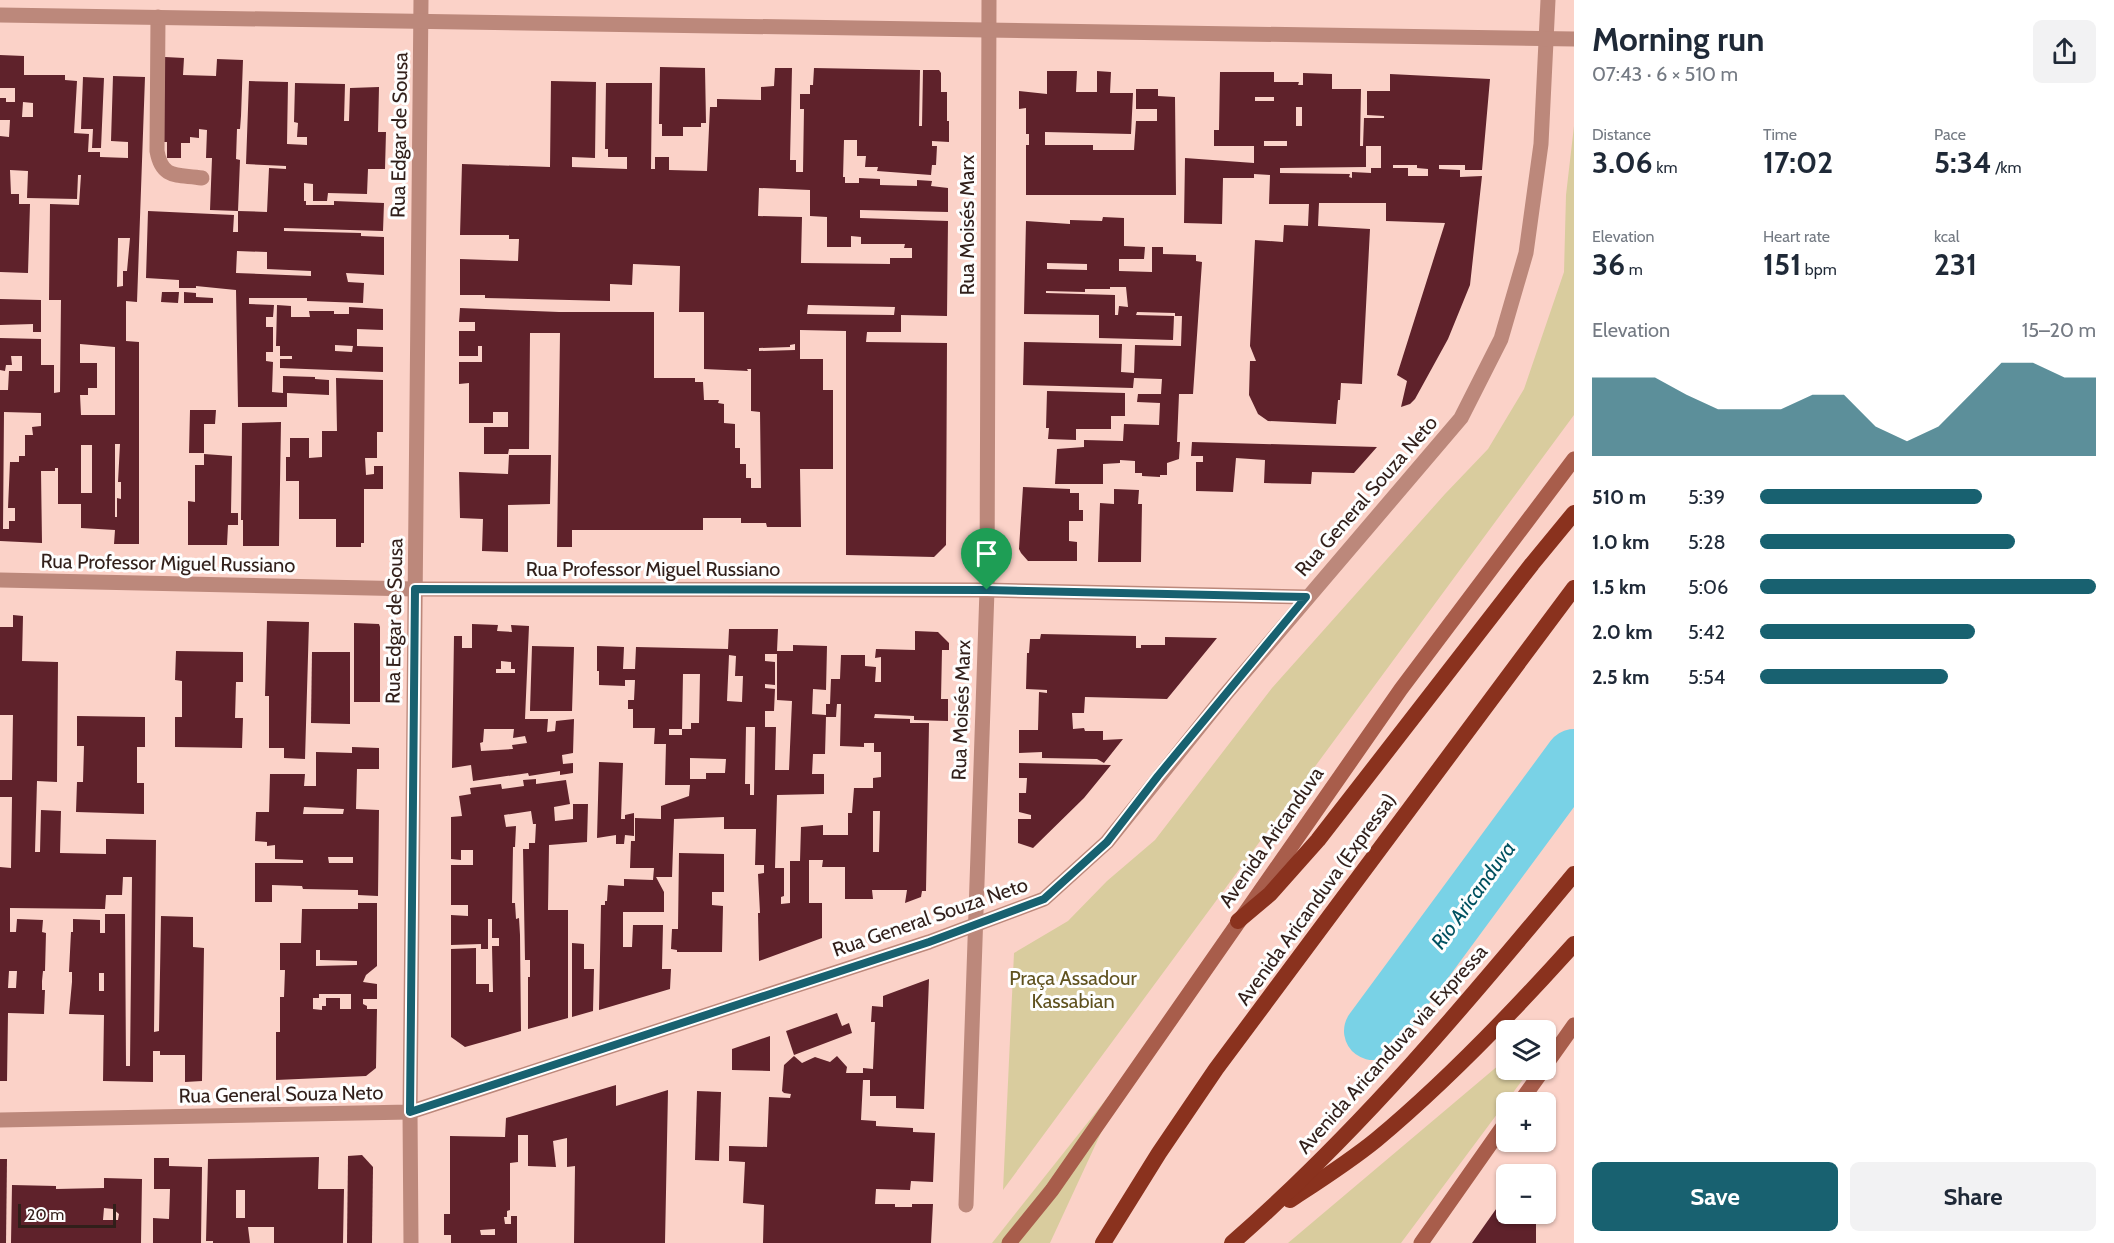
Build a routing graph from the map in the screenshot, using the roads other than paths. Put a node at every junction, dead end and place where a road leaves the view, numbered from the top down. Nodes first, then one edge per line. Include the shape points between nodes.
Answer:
1 (421, 0) edge
2 (989, 0) edge
3 (1548, 0) edge
4 (0, 15) edge
5 (158, 17) junction
6 (421, 21) junction
7 (989, 31) junction
8 (1548, 39) junction
9 (1574, 39) edge
10 (202, 178) dead end
11 (1574, 459) edge
12 (1574, 513) edge
13 (0, 580) edge
14 (1574, 588) edge
15 (415, 589) junction
16 (987, 590) junction
17 (1306, 597) junction
18 (1574, 874) edge
19 (1238, 921) junction
20 (975, 927) junction
21 (1574, 944) edge
22 (1574, 1025) edge
23 (1556, 1051) edge
24 (410, 1112) junction
25 (0, 1120) edge
26 (1496, 1136) edge
27 (966, 1205) dead end
28 (1256, 1222) junction
29 (411, 1243) edge
30 (1009, 1243) edge
31 (1103, 1243) edge
32 (1232, 1243) edge
33 (1421, 1243) edge

1 - 6 street, Rua Edgar de Sousa
2 - 7 street, Rua Moisés Marx
3 - 8 street, Rua General Souza Neto
4 - 5 street
5 - 6 street
5 - 10 street via 159,162 172,174
6 - 7 street
6 - 15 street, Rua Edgar de Sousa
7 - 8 street
7 - 16 street, Rua Moisés Marx
8 - 9 street
8 - 17 street, Rua General Souza Neto via 1541,144 1526,253 1501,339 1461,418
11 - 19 main road, Avenida Aricanduva via 1401,689
12 - 19 highway via 1318,840 1270,894
13 - 15 street, Rua Professor Miguel Russiano
14 - 31 highway, Avenida Aricanduva (Expressa) via 1216,1070
15 - 16 street, Rua Professor Miguel Russiano
15 - 24 street, Rua Edgar de Sousa
16 - 17 street, Rua Professor Miguel Russiano
16 - 20 street, Rua Moisés Marx
17 - 20 street, Rua General Souza Neto via 1107,842 1044,899
18 - 28 highway, Avenida Aricanduva via Expressa via 1345,1137
19 - 30 main road, Avenida Aricanduva via 1052,1190
20 - 24 street, Rua General Souza Neto
20 - 27 street, Rua Moisés Marx
21 - 28 highway via 1449,1074 1375,1140
22 - 23 main road
24 - 25 street, Rua General Souza Neto
24 - 29 street, Rua Edgar de Sousa
26 - 33 main road
28 - 32 highway, Avenida Aricanduva via Expressa

